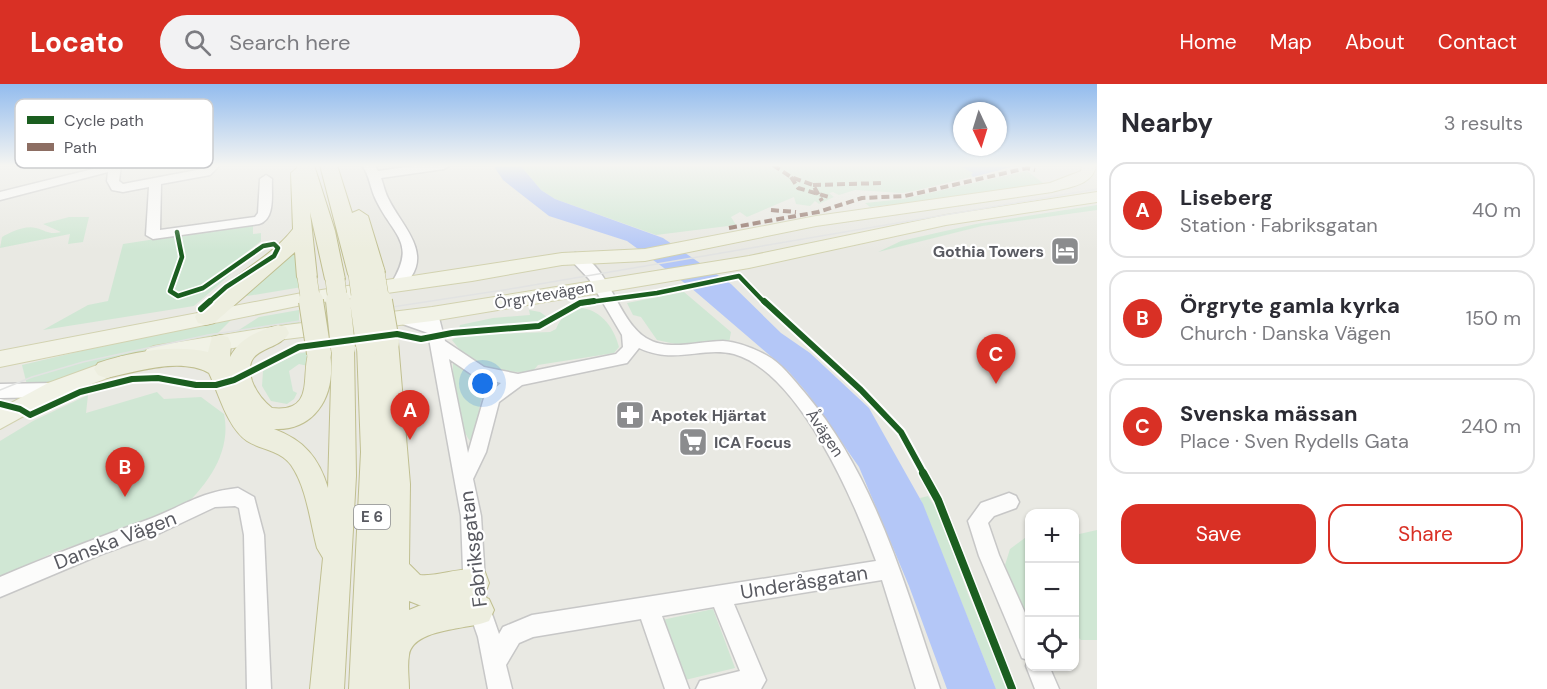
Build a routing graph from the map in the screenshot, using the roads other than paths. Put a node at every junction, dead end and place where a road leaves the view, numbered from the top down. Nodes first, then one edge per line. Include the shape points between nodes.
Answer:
1 (155, 193) edge
2 (266, 193) edge
3 (299, 193) edge
4 (312, 193) edge
5 (336, 193) edge
6 (348, 193) edge
7 (381, 193) edge
8 (1009, 193) edge
9 (1097, 197) edge
10 (303, 229) junction
11 (574, 257) junction
12 (411, 262) junction
13 (366, 273) junction
14 (453, 277) junction
15 (398, 284) junction
16 (604, 292) junction
17 (302, 299) junction
18 (206, 317) junction
19 (435, 330) junction
20 (278, 333) junction
21 (630, 333) junction
22 (220, 343) junction
23 (354, 347) junction
24 (0, 359) edge
25 (228, 366) junction
26 (106, 369) junction
27 (0, 378) edge
28 (518, 380) junction
29 (0, 389) edge
30 (55, 390) junction
31 (238, 396) junction
32 (0, 420) edge
33 (464, 479) junction
34 (1009, 502) dead end
35 (337, 564) junction
36 (887, 569) junction
37 (396, 570) junction
38 (0, 587) edge
39 (720, 595) junction
40 (476, 596) junction
41 (648, 607) junction
42 (1025, 641) edge
43 (393, 648) junction
44 (495, 663) junction
45 (1039, 671) edge
46 (259, 689) edge
47 (327, 689) edge
48 (366, 689) edge
49 (392, 689) edge
50 (500, 689) edge
51 (677, 689) edge
52 (708, 689) edge
53 (928, 689) edge
54 (1047, 689) edge

1 - 2 street via 153,235 259,220 264,214
3 - 10 highway
4 - 23 highway, E 6, bridge
5 - 13 highway, E 6
6 - 13 highway
7 - 12 street via 404,234
8 - 11 main road, Örgrytevägen via 816,221 645,255
9 - 16 main road, Örgrytevägen via 963,217 823,248 630,281
10 - 18 highway via 280,258 224,297
10 - 23 highway, bridge via 307,277
11 - 14 main road, Örgrytevägen
11 - 16 street, Åvägen via 588,266
12 - 14 street via 428,273
12 - 15 street
13 - 23 highway, E 6, bridge
14 - 15 main road, Örgrytevägen
14 - 19 main road via 432,294
15 - 17 main road, Örgrytevägen
16 - 19 main road, Örgrytevägen
16 - 21 street, Åvägen
17 - 18 main road, Örgrytevägen
17 - 22 main road via 241,320
18 - 24 main road, Örgrytevägen
19 - 20 main road, Örgrytevägen via 402,318
19 - 28 street, Fabriksgatan via 480,372
19 - 33 street, Fabriksgatan
20 - 22 main road, Örgrytevägen
20 - 25 highway via 252,345
21 - 28 street, Fabriksgatan via 631,349 621,359
21 - 36 street, Åvägen via 653,347 674,352 727,347 770,367 800,397 845,464
22 - 25 highway
22 - 26 main road, Örgrytevägen via 138,358
23 - 31 highway via 318,385 308,407 297,415 266,417
23 - 35 highway, E 6 via 344,424
23 - 37 highway via 395,449
23 - 48 highway, E 6 via 374,452
25 - 26 highway via 190,357
25 - 31 highway
26 - 30 main road, Örgrytevägen
27 - 29 street
28 - 33 street, Fabriksgatan via 492,398 477,452
29 - 30 street
30 - 32 main road, Örgrytevägen
31 - 35 highway via 245,424 290,448 307,467
33 - 40 street, Fabriksgatan via 474,540
34 - 42 street via 988,509 978,522
35 - 47 highway, E 6
36 - 39 street, Underåsgatan
36 - 53 street, Åvägen
37 - 40 highway via 399,578 414,590
37 - 43 highway
38 - 46 street, Danska Vägen via 213,499 238,497 247,503 252,524
39 - 41 street, Underåsgatan
39 - 52 street, Underåsgatan via 755,680
40 - 43 highway via 405,629
40 - 44 street, Fabriksgatan
41 - 44 street, Underåsgatan via 519,629 506,642
41 - 51 street
43 - 49 highway
44 - 50 street, Fabriksgatan
45 - 54 street

